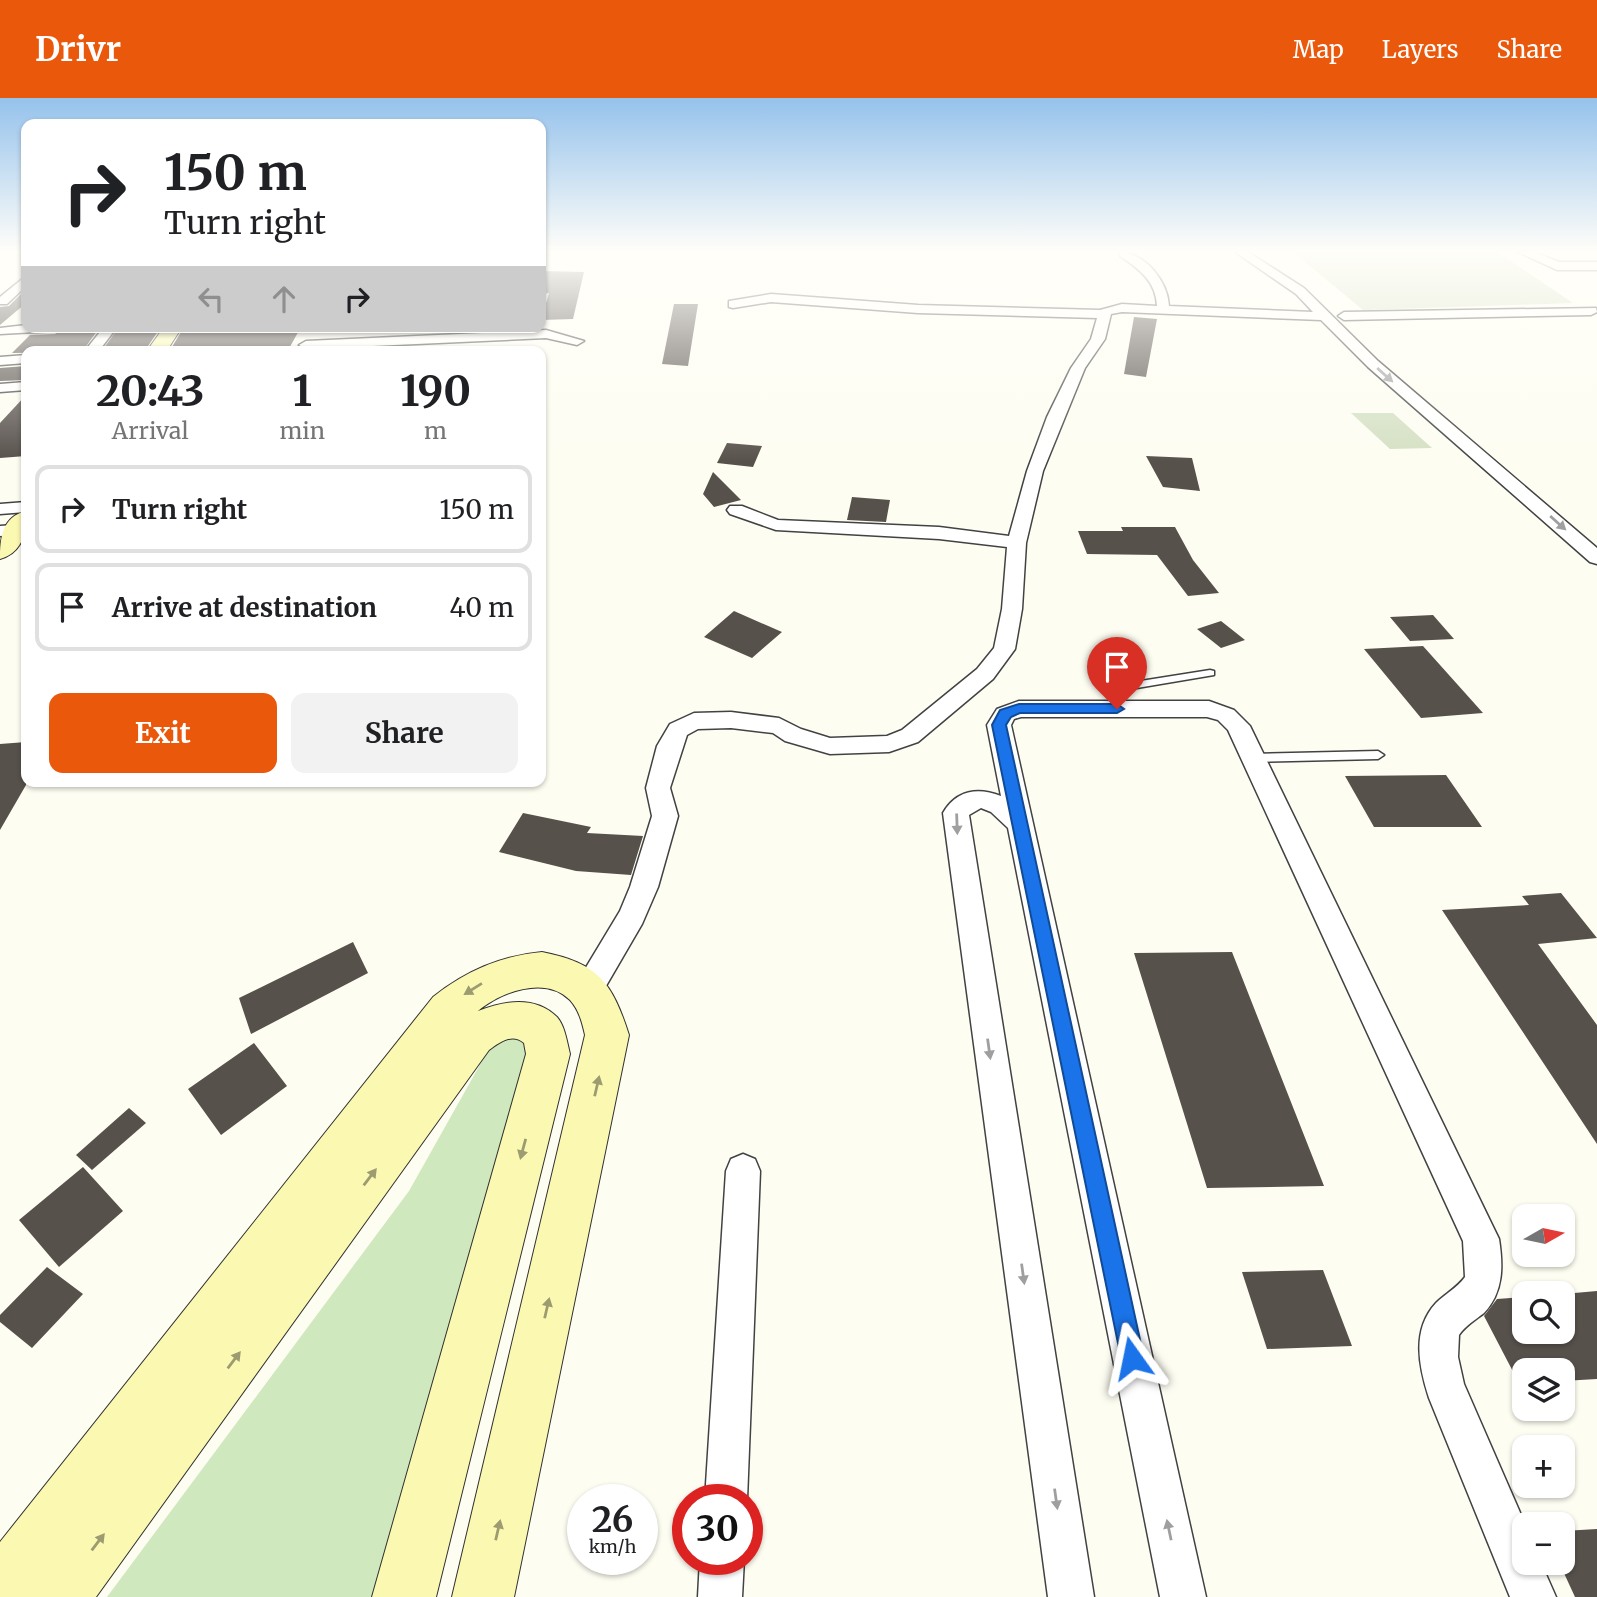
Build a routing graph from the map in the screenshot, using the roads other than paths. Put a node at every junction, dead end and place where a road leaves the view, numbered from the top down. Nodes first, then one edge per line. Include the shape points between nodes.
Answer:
1 (1102, 322) edge
2 (1340, 322) edge
3 (1342, 322) edge
4 (21, 330) edge
5 (1, 332) edge
6 (577, 341) dead end
7 (364, 346) edge
8 (21, 359) edge
9 (0, 361) edge
10 (21, 386) edge
11 (0, 388) edge
12 (21, 494) edge
13 (0, 496) edge
14 (0, 509) edge
15 (736, 510) dead end
16 (1569, 512) dead end
17 (19, 523) edge
18 (1017, 543) junction
19 (0, 551) edge
20 (1597, 558) edge
21 (1210, 673) dead end
22 (1117, 709) junction
23 (1378, 755) dead end
24 (1253, 758) junction
25 (1010, 777) junction
26 (980, 798) junction
27 (1021, 827) junction
28 (588, 989) junction
29 (743, 1171) dead end
30 (727, 1484) edge
31 (721, 1575) edge
32 (0, 1592) edge
33 (58, 1597) edge
34 (404, 1597) edge
35 (483, 1597) edge
36 (720, 1597) edge
37 (1070, 1597) edge
38 (1183, 1597) edge
39 (1533, 1597) edge

1 - 18 street via 1098,339 1055,416
2 -> 20 street via 1397,386
3 - 16 street
4 - 5 street
6 - 7 street via 547,334
8 - 9 street
10 - 11 street
12 - 13 street
14 - 17 street
15 - 18 street via 776,526 939,533
17 - 19 main road
18 - 28 street via 1012,609 1003,649 985,674 911,736 889,744 830,746 760,722 694,721 678,730 658,788 665,816 644,887
21 - 22 lane via 1128,686 1117,695
22 - 24 street via 1218,711 1234,720
22 - 25 street via 1019,709 1005,714 999,725
23 - 24 lane
24 - 39 street via 1481,1239 1486,1258 1481,1289 1443,1326 1438,1357 1448,1392
25 - 26 street
25 - 27 street
26 - 27 street via 1003,808
26 -> 37 street via 960,806 955,820
38 -> 27 street
28 -> 32 main road via 557,972 520,970 481,984 448,1010
35 -> 28 main road via 604,1054 605,1018
29 - 30 street
31 - 36 street
33 -> 34 main road via 474,1036 498,1021 524,1019 543,1032 548,1054

